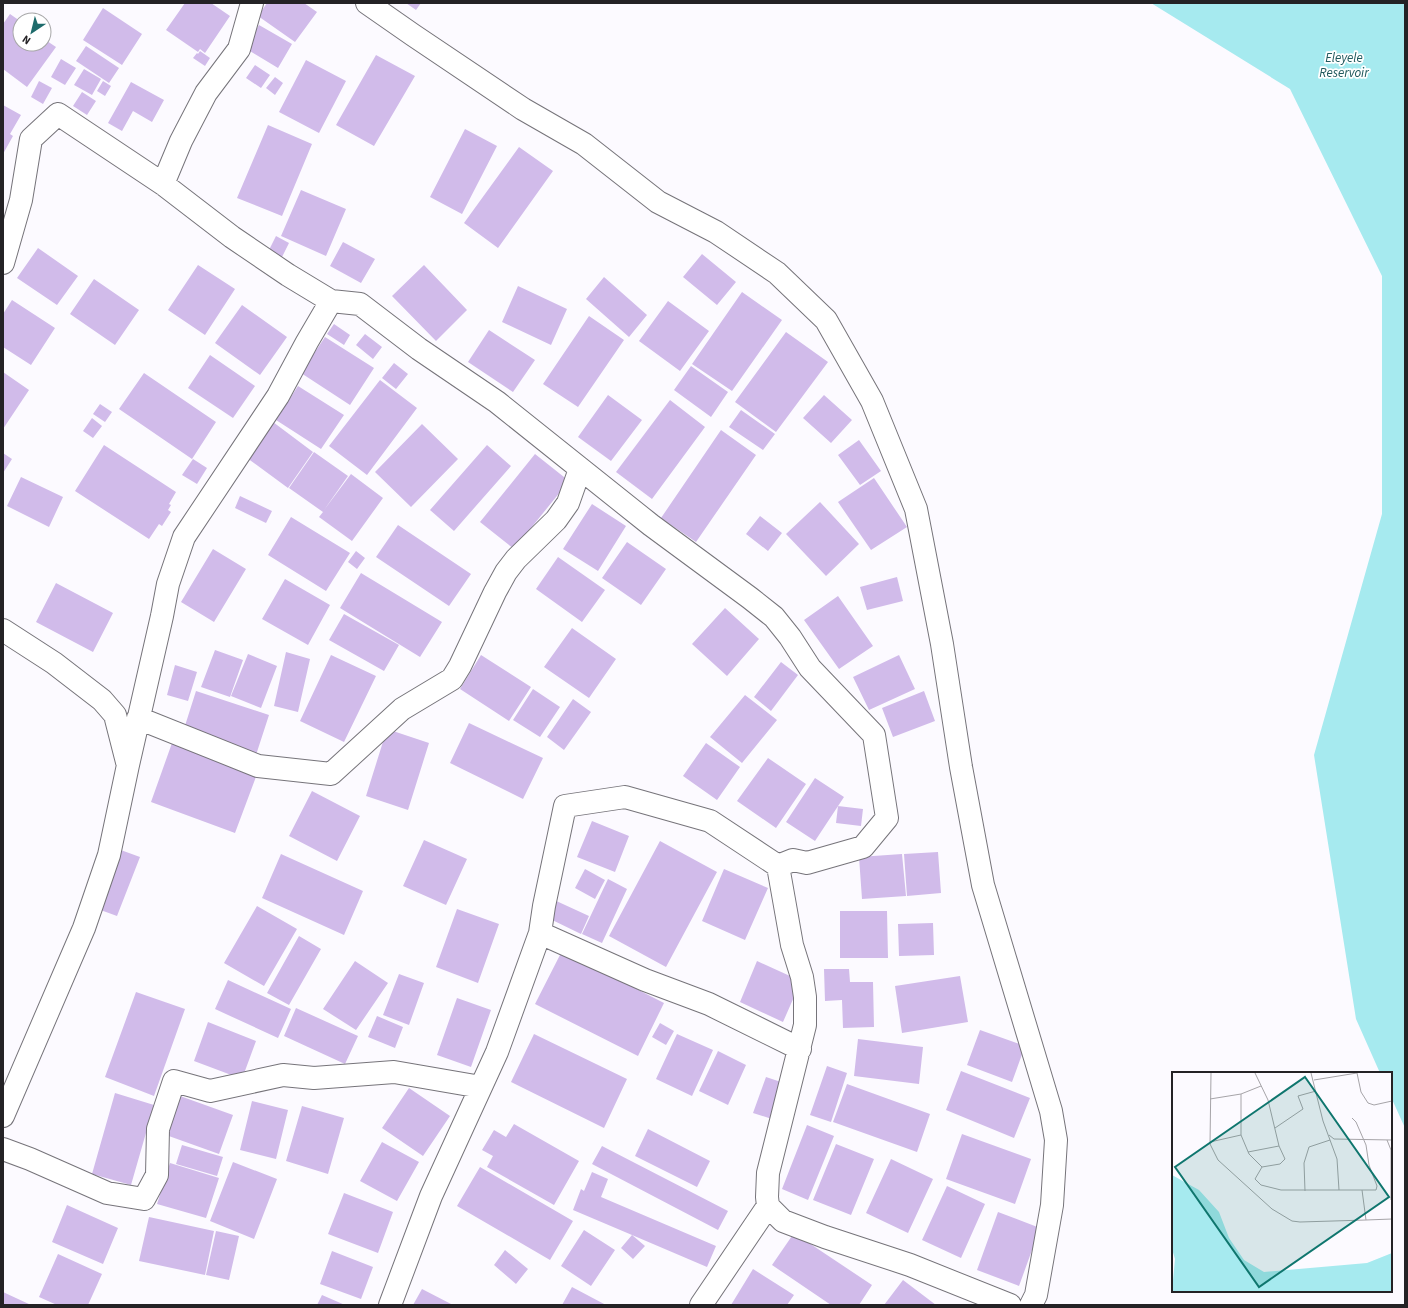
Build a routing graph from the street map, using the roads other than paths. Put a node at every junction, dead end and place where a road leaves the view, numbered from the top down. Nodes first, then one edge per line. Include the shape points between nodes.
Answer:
1 (252, 3) edge
2 (367, 3) edge
3 (163, 184) junction
4 (3, 263) edge
5 (331, 301) junction
6 (580, 469) junction
7 (3, 630) edge
8 (138, 718) junction
9 (128, 765) junction
10 (778, 866) junction
11 (540, 933) junction
12 (800, 1049) junction
13 (481, 1087) junction
14 (3, 1116) edge
15 (3, 1149) edge
16 (768, 1206) junction
17 (390, 1305) edge
18 (701, 1305) edge
19 (1010, 1305) edge
20 (1031, 1305) edge

1 - 3 street via 238,49 206,93 181,141
2 - 20 street via 523,109 584,144 658,202 716,232 777,273 826,320 872,401 916,509 983,885 1051,1111 1056,1140 1052,1204 1036,1295
3 - 4 street via 58,114 31,139 21,200
3 - 5 street via 232,237
5 - 6 street via 360,304 419,350 497,402
5 - 8 street via 278,396 184,537 168,584
6 - 8 street via 568,503 556,520 506,572 452,679 402,709 331,774 258,766
6 - 10 street via 774,617 810,668 874,735 887,818 863,848 807,863 793,860
7 - 9 street via 54,663 102,700 115,715
8 - 9 street
9 - 14 street via 109,855 98,890
10 - 11 street via 710,821 625,797 565,806
10 - 12 street via 792,945 805,997 806,1025
11 - 12 street via 645,980 709,1004
11 - 13 street via 497,1052
12 - 16 street via 768,1173
13 - 15 street via 394,1072 314,1078 283,1075 210,1091 174,1081 158,1129 157,1175 144,1199 107,1193
13 - 17 street via 431,1196
16 - 18 street
16 - 19 street via 783,1221 910,1264

